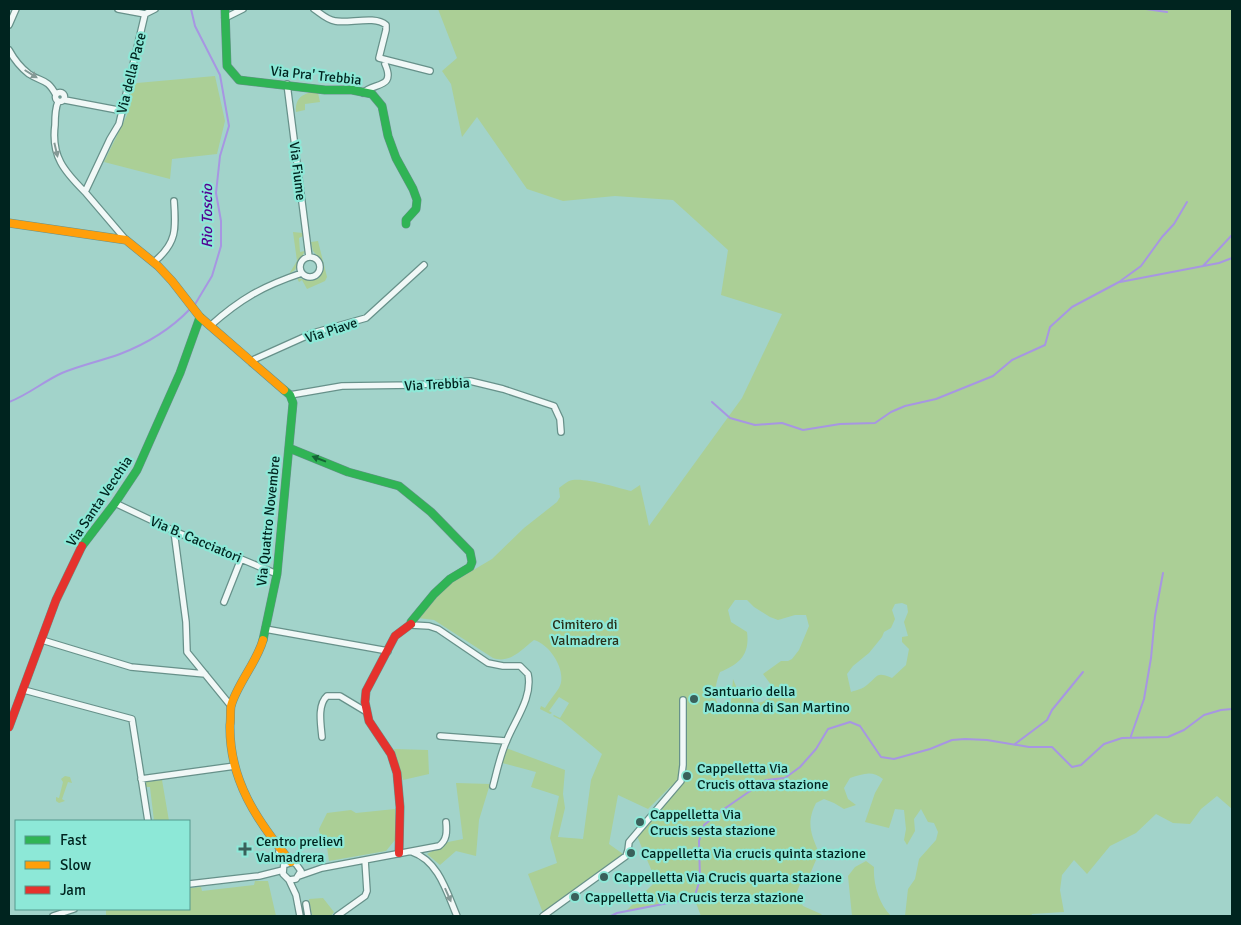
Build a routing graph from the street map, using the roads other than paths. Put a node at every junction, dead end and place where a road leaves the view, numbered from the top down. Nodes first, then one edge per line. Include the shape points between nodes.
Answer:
1 (16, 9) edge
2 (118, 9) edge
3 (155, 9) edge
4 (225, 9) edge
5 (244, 9) edge
6 (314, 9) edge
7 (146, 14) junction
8 (225, 18) junction
9 (9, 25) edge
10 (9, 50) edge
11 (385, 64) dead end
12 (430, 71) dead end
13 (287, 84) junction
14 (363, 93) junction
15 (60, 99) junction
16 (123, 111) junction
17 (85, 192) junction
18 (174, 200) dead end
19 (9, 223) edge
20 (406, 224) dead end
21 (126, 240) junction
22 (309, 257) junction
23 (154, 262) junction
24 (424, 265) dead end
25 (302, 273) junction
26 (200, 317) junction
27 (210, 326) junction
28 (252, 363) junction
29 (290, 395) junction
30 (561, 432) dead end
31 (289, 448) junction
32 (115, 503) junction
33 (174, 531) junction
34 (241, 558) junction
35 (277, 574) junction
36 (224, 602) dead end
37 (411, 626) junction
38 (265, 629) junction
39 (42, 640) junction
40 (388, 651) junction
41 (205, 674) junction
42 (24, 690) junction
43 (683, 700) dead end
44 (232, 706) junction
45 (365, 711) junction
46 (9, 727) edge
47 (440, 736) dead end
48 (322, 737) dead end
49 (506, 741) junction
50 (235, 766) junction
51 (141, 779) junction
52 (493, 786) dead end
53 (148, 820) edge
54 (446, 822) dead end
55 (428, 848) junction
56 (412, 852) junction
57 (399, 853) junction
58 (424, 857) junction
59 (365, 860) junction
60 (286, 866) junction
61 (300, 868) junction
62 (322, 868) junction
63 (259, 876) junction
64 (292, 878) junction
65 (190, 884) edge
66 (306, 904) dead end
67 (71, 910) edge
68 (53, 916) edge
69 (300, 916) edge
70 (308, 916) edge
71 (338, 916) edge
72 (457, 916) edge
73 (543, 916) edge

1 - 9 street
2 - 7 street
3 - 7 street, Via della Pace
4 - 8 street, Via Pra' Trebbia
5 - 8 street
6 - 12 street via 338,22 383,22 386,30 379,58
7 - 16 street, Via della Pace
8 - 13 street, Via Pra' Trebbia via 227,66 238,80
10 -> 15 street via 24,70 50,84
11 - 14 street via 388,71 386,80
13 - 14 street, Via Pra' Trebbia
13 - 22 street, Via Fiume
14 - 20 street, Via Pra' Trebbia via 372,94 382,106 396,158 417,200 416,209
15 - 16 street
15 -> 17 street via 54,135 58,160
16 - 17 street, Via della Pace
17 - 21 street
18 - 23 street via 175,232 164,253
19 - 21 street
21 - 23 street
22 - 25 street via 302,261
22 - 25 street via 318,261 319,272 309,277
23 - 26 street
24 - 28 street, Via Piave via 366,318 313,334
25 - 27 street via 253,292
26 - 27 street
26 - 32 street, Via Santa Vecchia via 180,373 137,470
27 - 28 street
28 - 29 street
29 - 30 street, Via Trebbia via 342,386 415,386 470,381 554,406
29 - 31 street, Via Quattro Novembre via 293,403
31 - 35 street, Via Quattro Novembre
37 -> 31 street via 434,594 470,567 470,552 431,512 398,486 348,472
32 - 33 street, Via B. Cacciatori
32 - 39 street, Via Santa Vecchia via 81,547 56,600
33 - 34 street, Via B. Cacciatori
33 - 41 street via 187,652
34 - 35 street, Via B. Cacciatori
34 - 36 street
35 - 38 street, Via Quattro Novembre
37 - 40 street via 395,636
37 - 49 street via 438,629 488,663 520,666 526,670 529,678 524,704
38 - 40 street
38 - 44 street, Via Quattro Novembre via 262,643
39 - 41 street via 131,666
39 - 42 street, Via Santa Vecchia
40 - 45 street via 366,691
41 - 44 street
42 - 46 street, Via Santa Vecchia
42 - 51 street via 132,719
43 - 73 street via 681,782 629,842 626,856
44 - 50 street, Via Quattro Novembre via 230,741
45 - 48 street via 340,696 328,696 321,708
45 - 57 street via 390,753 398,776
47 - 49 street
49 - 52 street
50 - 51 street
50 - 60 street, Via Quattro Novembre via 246,798
51 - 53 street
54 - 55 street via 446,836 442,843
55 - 56 street
55 - 58 street
56 - 57 street
56 - 58 street
57 - 59 street
58 -> 72 street via 438,874
59 - 62 street
59 - 71 street via 365,896
60 - 61 street via 296,864
60 - 63 street
60 - 64 street
61 - 62 street
61 - 64 street
62 - 64 street
63 - 64 street
63 - 65 street
64 - 69 street
66 - 70 street
67 - 68 street

